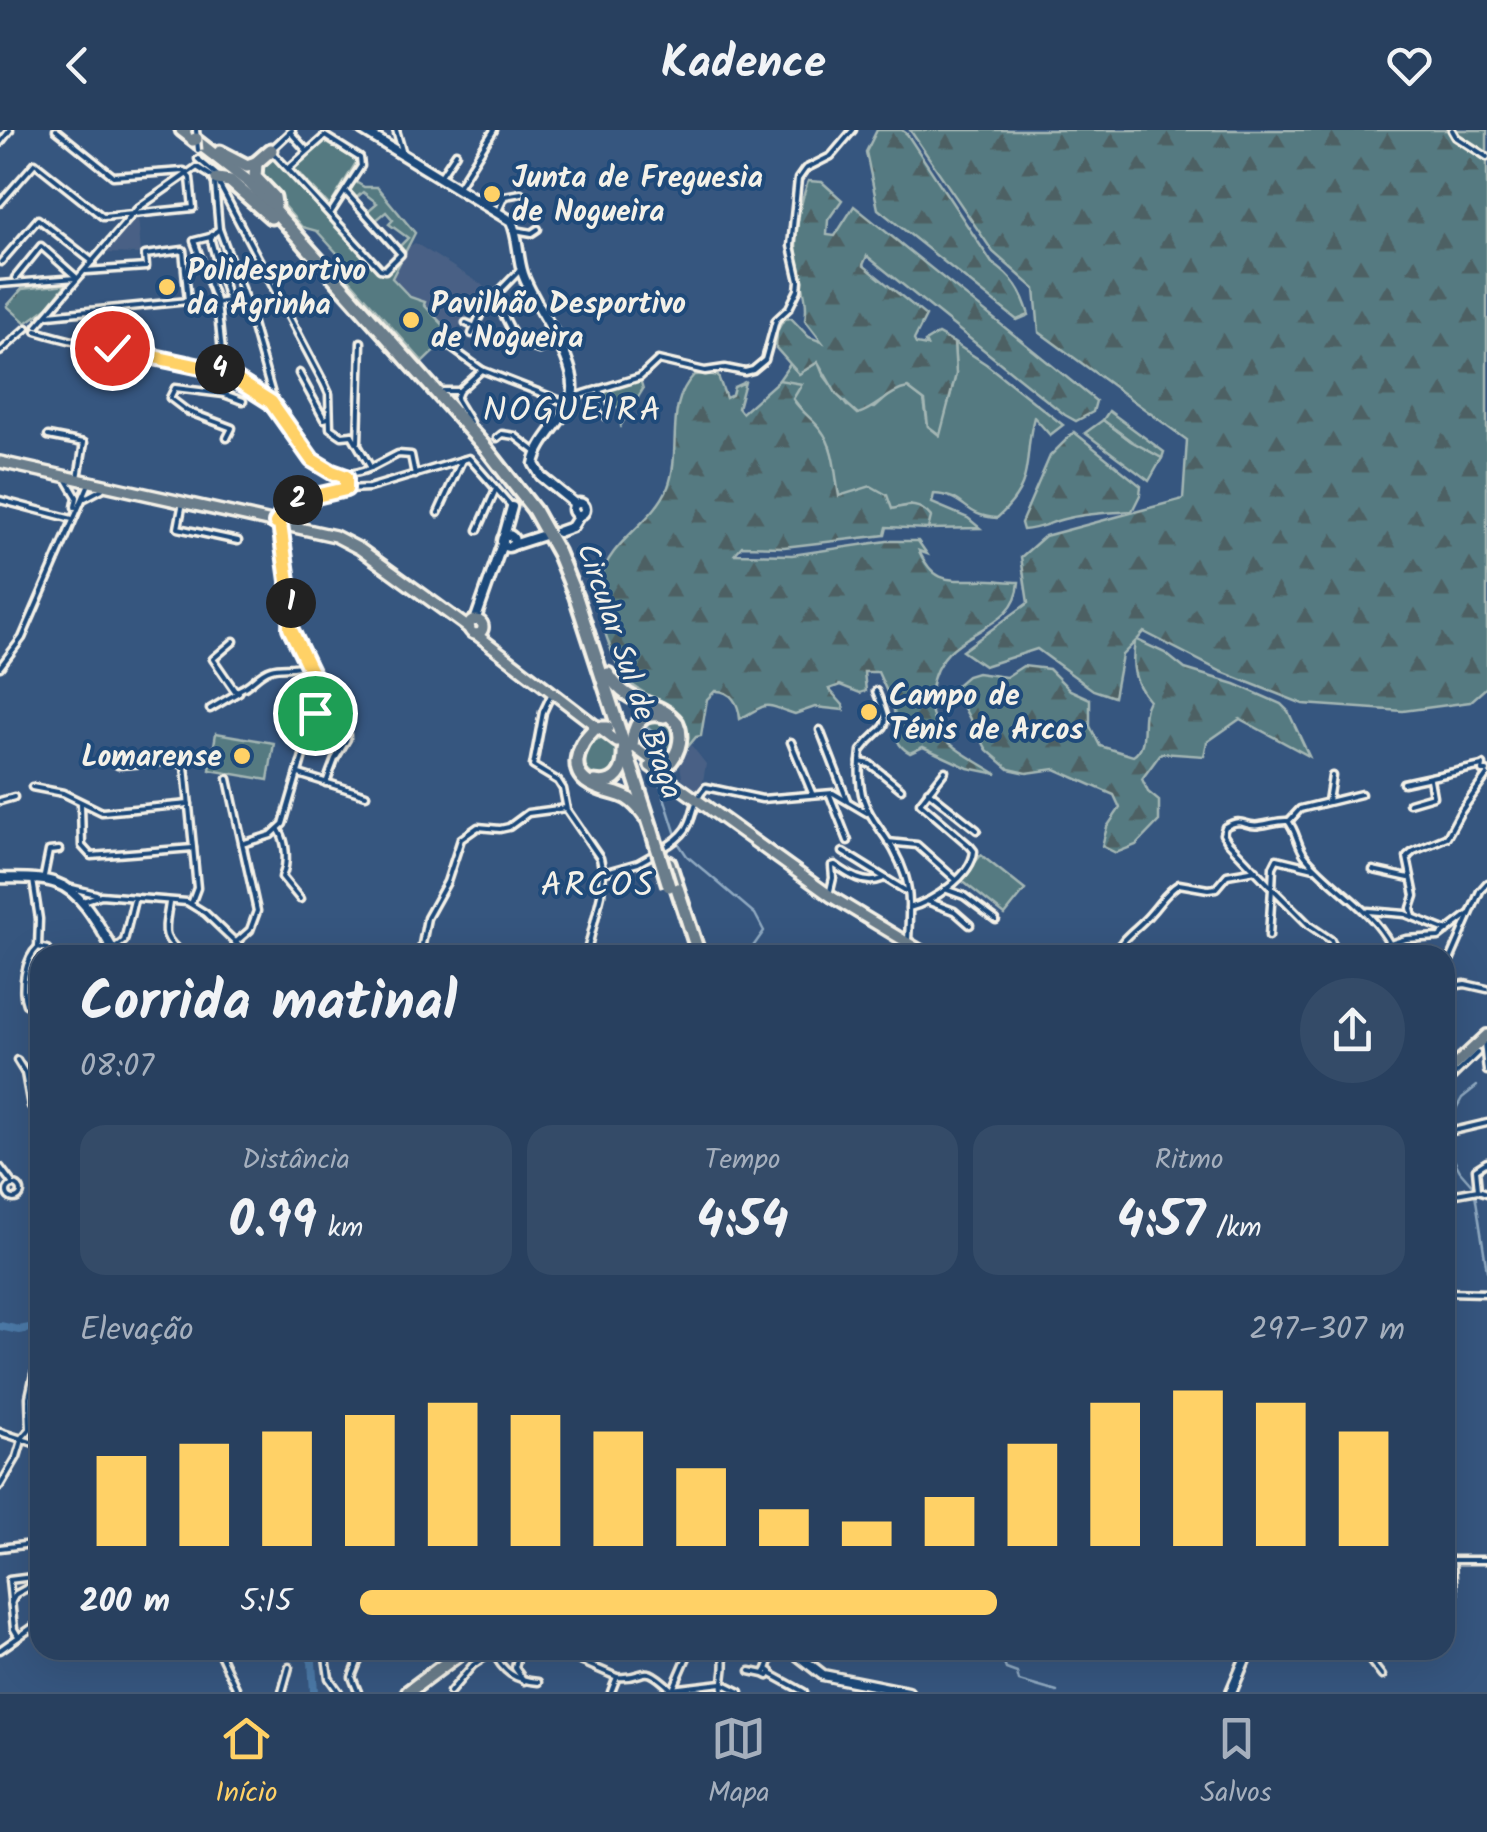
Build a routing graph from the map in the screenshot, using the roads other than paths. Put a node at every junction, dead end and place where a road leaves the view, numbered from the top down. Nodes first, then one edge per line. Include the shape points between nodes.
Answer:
1 (10, 130) edge
2 (56, 130) edge
3 (171, 130) edge
4 (182, 130) edge
5 (362, 130) edge
6 (396, 130) edge
7 (494, 130) edge
8 (853, 130) edge
9 (1452, 130) edge
10 (291, 131) edge
11 (196, 139) edge
12 (0, 142) edge
13 (270, 150) junction
14 (400, 150) junction
15 (218, 151) junction
16 (307, 151) junction
17 (456, 153) dead end
18 (1487, 156) edge
19 (198, 159) junction
20 (256, 163) junction
21 (197, 167) junction
22 (290, 167) junction
23 (188, 174) junction
24 (440, 177) junction
25 (217, 179) junction
26 (458, 187) junction
27 (345, 192) junction
28 (520, 193) dead end
29 (0, 203) edge
30 (275, 204) junction
31 (498, 211) junction
32 (132, 214) junction
33 (330, 214) junction
34 (218, 229) junction
35 (538, 229) dead end
36 (515, 230) junction
37 (210, 237) junction
38 (298, 238) junction
39 (1, 262) edge
40 (93, 262) junction
41 (522, 268) junction
42 (86, 271) junction
43 (14, 278) dead end
44 (78, 278) junction
45 (0, 284) edge
46 (494, 296) junction
47 (244, 298) junction
48 (228, 301) junction
49 (216, 304) junction
50 (50, 315) junction
51 (466, 323) dead end
52 (33, 329) junction
53 (473, 331) junction
54 (556, 341) junction
55 (362, 342) dead end
56 (518, 342) junction
57 (446, 344) dead end
58 (0, 352) edge
59 (482, 370) junction
60 (224, 372) junction
61 (299, 373) dead end
62 (231, 376) junction
63 (599, 390) junction
64 (443, 391) junction
65 (458, 391) junction
66 (272, 392) junction
67 (224, 394) junction
68 (266, 398) junction
69 (571, 400) junction
70 (243, 401) dead end
71 (276, 410) junction
72 (607, 417) dead end
73 (328, 418) junction
74 (360, 420) junction
75 (471, 425) junction
76 (352, 435) junction
77 (48, 436) dead end
78 (228, 438) dead end
79 (497, 438) dead end
80 (358, 443) junction
81 (537, 453) junction
82 (462, 460) junction
83 (0, 462) edge
84 (370, 467) junction
85 (59, 474) junction
86 (415, 475) junction
87 (349, 476) junction
88 (84, 480) junction
89 (110, 486) junction
90 (496, 488) junction
91 (346, 489) junction
92 (0, 500) edge
93 (79, 500) junction
94 (183, 502) junction
95 (512, 508) joint
96 (438, 514) dead end
97 (73, 516) junction
98 (278, 524) junction
99 (478, 530) dead end
100 (558, 532) dead end
101 (544, 535) dead end
102 (238, 540) dead end
103 (509, 541) junction
104 (474, 624) junction
105 (234, 641) dead end
106 (305, 663) junction
107 (0, 667) edge
108 (608, 674) junction
109 (316, 682) junction
110 (553, 691) junction
111 (876, 691) dead end
112 (239, 692) junction
113 (210, 709) dead end
114 (820, 730) dead end
115 (609, 734) junction
116 (791, 742) dead end
117 (860, 762) junction
118 (118, 766) dead end
119 (662, 766) junction
120 (1485, 768) edge
121 (944, 771) dead end
122 (298, 774) junction
123 (1332, 776) dead end
124 (1430, 779) junction
125 (228, 780) dead end
126 (326, 782) junction
127 (1403, 783) dead end
128 (32, 787) dead end
129 (900, 789) dead end
130 (928, 791) junction
131 (812, 793) junction
132 (830, 793) junction
133 (1362, 794) dead end
134 (366, 795) dead end
135 (14, 797) dead end
136 (699, 799) junction
137 (0, 801) edge
138 (847, 801) junction
139 (1328, 801) junction
140 (81, 803) junction
141 (1409, 803) dead end
142 (189, 804) junction
143 (566, 808) junction
144 (867, 813) junction
145 (1288, 821) junction
146 (653, 827) junction
147 (278, 830) junction
148 (978, 830) dead end
149 (848, 841) dead end
150 (888, 842) junction
151 (244, 843) junction
152 (193, 848) junction
153 (59, 850) dead end
154 (843, 852) dead end
155 (600, 858) junction
156 (614, 868) junction
157 (1316, 868) junction
158 (1256, 870) junction
159 (1373, 870) dead end
160 (603, 873) junction
161 (0, 878) edge
162 (1410, 878) junction
163 (882, 879) junction
164 (33, 880) junction
165 (956, 880) junction
166 (44, 881) junction
167 (1487, 884) edge
168 (63, 886) junction
169 (1272, 888) junction
170 (944, 889) junction
171 (906, 891) junction
172 (86, 892) junction
173 (830, 895) junction
174 (101, 896) junction
175 (91, 898) junction
176 (300, 899) dead end
177 (79, 900) junction
178 (134, 900) junction
179 (170, 901) junction
180 (927, 901) junction
181 (191, 904) junction
182 (909, 908) junction
183 (87, 910) junction
184 (1368, 911) junction
185 (1473, 911) junction
186 (1414, 917) junction
187 (996, 920) dead end
188 (970, 925) dead end
189 (1448, 930) junction
190 (1269, 936) dead end
191 (235, 942) junction
192 (1390, 944) joint
193 (38, 945) edge
194 (110, 945) edge
195 (121, 945) edge
196 (172, 945) edge
197 (238, 945) edge
198 (422, 945) edge
199 (588, 945) edge
200 (693, 945) edge
201 (905, 945) edge
202 (909, 945) edge
203 (1118, 945) edge
204 (1334, 945) edge
205 (1455, 950) edge
206 (30, 960) edge
207 (1455, 986) edge
208 (1487, 989) edge
209 (26, 1004) dead end
210 (1485, 1037) edge
211 (1478, 1052) junction
212 (17, 1060) dead end
213 (1455, 1067) edge
214 (1487, 1071) edge
215 (25, 1073) junction
216 (30, 1074) edge
217 (1455, 1074) edge
218 (30, 1100) edge
219 (1487, 1123) edge
220 (1455, 1131) edge
221 (1487, 1162) edge
222 (0, 1167) edge
223 (6, 1178) junction
224 (14, 1184) junction
225 (7, 1189) junction
226 (1476, 1190) junction
227 (1487, 1193) edge
228 (1455, 1194) edge
229 (1487, 1292) edge
230 (1455, 1293) edge
231 (30, 1429) edge
232 (0, 1432) edge
233 (22, 1438) junction
234 (30, 1441) edge
235 (0, 1486) edge
236 (30, 1544) edge
237 (0, 1548) edge
238 (1487, 1560) edge
239 (1455, 1562) edge
240 (30, 1578) edge
241 (30, 1585) edge
242 (10, 1589) junction
243 (16, 1594) junction
244 (11, 1603) junction
245 (30, 1628) edge
246 (18, 1636) junction
247 (0, 1650) edge
248 (223, 1660) edge
249 (326, 1660) edge
250 (356, 1660) edge
251 (442, 1660) edge
252 (450, 1660) edge
253 (480, 1660) edge
254 (500, 1660) edge
255 (517, 1660) edge
256 (578, 1660) edge
257 (686, 1660) edge
258 (725, 1660) edge
259 (771, 1660) edge
260 (802, 1660) edge
261 (1245, 1660) edge
262 (1370, 1660) edge
263 (359, 1662) joint
264 (289, 1667) dead end
265 (750, 1672) dead end
266 (768, 1672) junction
267 (1382, 1676) dead end
268 (617, 1677) junction
269 (524, 1681) junction
270 (538, 1682) dead end
271 (722, 1683) junction
272 (672, 1690) edge
273 (238, 1692) edge
274 (282, 1692) edge
275 (339, 1692) edge
276 (358, 1692) edge
277 (404, 1692) edge
278 (450, 1692) edge
279 (611, 1692) edge
280 (723, 1692) edge
281 (740, 1692) edge
282 (804, 1692) edge
283 (908, 1692) edge
284 (1231, 1692) edge

1 - 12 street
2 - 23 street via 114,176
3 - 11 highway
4 - 38 highway via 244,177
5 - 14 street
6 - 14 street
7 - 26 street
8 - 63 street via 798,179 790,246 798,290 776,320 765,360 745,372 658,360 640,378
9 - 18 street
10 - 13 street
10 - 16 street
11 - 15 highway
11 - 19 street
13 - 20 highway
13 - 22 street
14 - 24 street
15 - 20 highway via 243,165
15 - 30 highway
16 - 22 street
16 - 27 street via 326,136 356,154 361,166
17 - 24 street
19 - 21 street
19 - 25 street
20 - 30 highway via 256,177
21 - 23 street
21 - 25 street
22 - 33 street
23 - 32 street
23 - 32 street via 193,208
24 - 26 street
25 - 34 street
25 - 38 highway via 230,181
25 - 73 street via 324,383
26 - 31 street
27 - 33 street
27 - 33 street via 401,254 380,269
28 - 31 street via 505,196
29 - 32 street via 35,163 99,215
30 - 64 highway
31 - 36 street
32 - 40 street
34 - 37 street
34 - 47 street
35 - 36 street
36 - 41 street
37 - 48 street
37 - 49 street via 194,241
38 - 75 highway
39 - 40 street via 38,219
40 - 42 street
41 - 46 street
41 - 54 street
42 - 44 street
42 - 50 street via 146,267 145,255 184,250 188,300
43 - 44 street via 41,246
44 - 45 street
44 - 50 street
46 - 53 street
46 - 56 street
47 - 48 street
47 - 66 street
48 - 49 street
49 - 60 street
50 - 52 street
51 - 53 street
52 - 58 street
52 - 60 street
53 - 56 street
54 - 56 street via 539,350
54 - 69 street via 572,373
55 - 74 street
57 - 59 street
59 - 65 street
59 - 69 street
60 - 62 street
61 - 73 street
62 - 67 street
62 - 68 street
63 - 69 street
63 - 72 street
64 - 65 street
64 - 75 highway
65 - 75 street
66 - 68 street
66 - 71 street
67 - 70 street
67 - 78 street via 175,388 170,398 187,412 232,428
68 - 71 street
69 - 81 street
71 - 87 street via 312,460
73 - 76 street via 335,433
74 - 76 street
74 - 80 street
75 - 108 highway, Circular Sul de Braga via 523,484 562,549
75 - 115 highway, Circular Sul de Braga via 552,541 576,597
76 - 80 street
77 - 88 street via 84,443
79 - 81 street via 515,436
80 - 84 street
81 - 100 street via 538,473 575,504 579,516 572,528
82 - 86 street
82 - 90 street via 470,458
82 - 96 street
83 - 85 main road
84 - 86 street via 412,455
84 - 87 street
85 - 88 main road
85 - 93 street
86 - 91 street
87 - 91 street
88 - 89 main road
88 - 93 street
89 - 93 street
89 - 94 main road
90 - 95 street
90 - 99 street
91 - 98 street via 290,502
92 - 97 street
93 - 97 street
94 - 98 main road
94 - 102 street via 178,528
95 - 103 street
97 - 107 street via 22,638
98 - 104 main road via 348,541
98 - 106 street via 290,628
101 - 103 street
103 - 104 street
104 - 110 main road via 487,642
105 - 112 street via 213,658
106 - 109 street
106 - 112 street via 268,669
108 - 115 highway, Circular Sul de Braga
108 - 119 highway via 625,696 663,710 677,723 681,740
109 - 122 street
109 - 126 street via 334,684 346,717 347,740
110 - 115 main road
110 - 143 street via 532,766 558,781
111 - 117 street via 887,726 866,744
112 - 113 street
114 - 138 street
115 - 119 main road
115 - 119 highway via 662,715 677,733
115 - 146 highway, Circular Sul de Braga
115 - 146 highway via 577,755 580,776 627,798
116 - 131 street
117 - 129 street
117 - 144 street
118 - 142 street via 181,762
119 - 136 main road
120 - 124 street
120 - 162 street via 1447,838 1410,854
121 - 130 street
122 - 126 street
122 - 147 street
123 - 139 street
124 - 127 street
124 - 141 street via 1433,796
125 - 151 street
126 - 134 street
128 - 140 street
130 - 148 street
130 - 165 street via 920,803 974,851
131 - 132 street
131 - 136 street via 752,798 706,787
132 - 138 street
132 - 149 street
133 - 139 street
135 - 137 street
136 - 156 street via 689,828 672,844
136 - 173 main road
138 - 144 street
139 - 145 street via 1300,809
140 - 142 street via 102,812
140 - 152 street via 82,846 91,856
142 - 152 street
143 - 155 street
143 - 198 street via 528,814 510,827 478,827 461,840
144 - 150 street
145 - 157 street
145 - 158 street via 1225,826 1228,842
146 - 200 highway, Circular Sul de Braga, bridge
147 - 151 street
147 - 176 street via 282,877
150 - 165 street via 916,845
150 - 171 street
151 - 191 street via 257,910 250,930
152 - 181 street via 197,888
153 - 166 street via 50,852
154 - 163 street
155 - 156 street
155 - 160 street
156 - 160 street
157 - 169 street via 1277,859
157 - 184 street
158 - 169 street
158 - 203 street via 1228,875 1216,888 1178,884
159 - 162 street
160 - 199 street
161 - 164 street
162 - 186 street
163 - 171 street
163 - 173 street via 862,880 835,865
164 - 166 street
164 - 193 street
165 - 170 street
166 - 168 street
167 - 185 street
168 - 172 street
168 - 177 street
169 - 190 street
169 - 204 street
170 - 180 street
170 - 187 street
171 - 182 street
172 - 174 street
172 - 177 street
173 - 201 main road
174 - 175 street
174 - 178 street
175 - 177 street
175 - 183 street
177 - 183 street
178 - 179 street
178 - 195 street
179 - 181 street
179 - 196 street via 165,936
180 - 182 street
180 - 188 street
181 - 191 street
182 - 202 street
183 - 194 street
184 - 186 street
184 - 192 street
185 - 189 street
185 - 205 street
186 - 189 street
189 - 192 street via 1430,940
191 - 197 street
206 - 209 street
207 - 208 street
210 - 211 main road
211 - 213 main road
211 - 214 street
211 - 217 street
212 - 215 street
215 - 216 street
215 - 218 street
219 - 220 street
221 - 226 street via 1476,1169
222 - 223 street
223 - 224 street
223 - 225 street
224 - 225 street
224 - 225 street via 19,1198 10,1198
226 - 227 street
226 - 228 street
229 - 230 street
231 - 233 street
232 - 233 street
233 - 234 street
233 - 235 street
236 - 237 street
238 - 239 street
240 - 242 street via 9,1580
241 - 243 street
242 - 243 street
242 - 244 street
243 - 244 street
244 - 246 street
245 - 246 street
246 - 247 street
248 - 273 street
249 - 275 street
250 - 263 street
251 - 277 highway
252 - 277 highway
253 - 278 street
254 - 269 street via 507,1673
255 - 269 street
256 - 268 street
257 - 272 street
258 - 271 street
259 - 266 street
260 - 283 street via 823,1675
261 - 284 street
262 - 267 street
263 - 276 street via 352,1678
264 - 274 street
265 - 266 street
266 - 282 street
268 - 272 street via 646,1670
268 - 279 street
269 - 270 street
271 - 272 street
271 - 280 street
271 - 281 street

